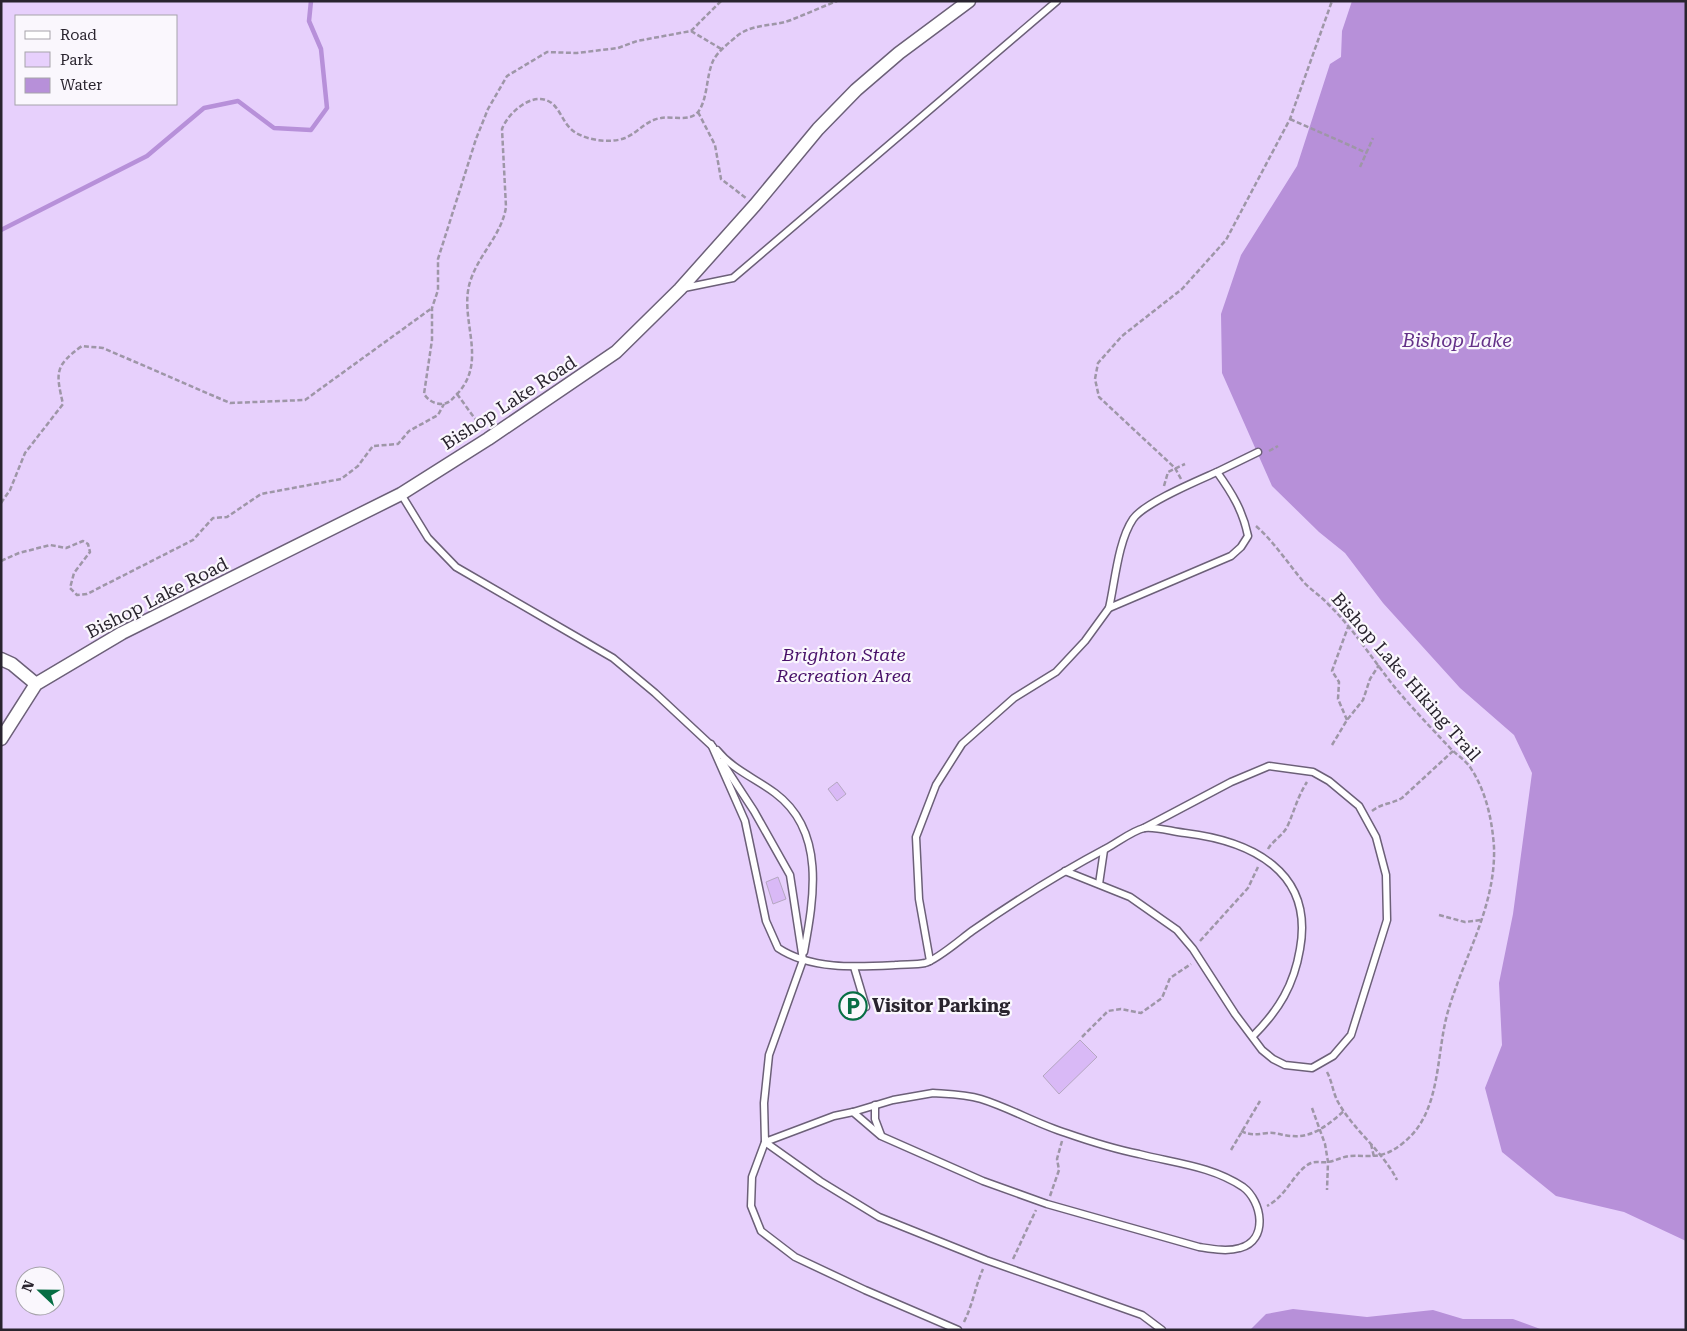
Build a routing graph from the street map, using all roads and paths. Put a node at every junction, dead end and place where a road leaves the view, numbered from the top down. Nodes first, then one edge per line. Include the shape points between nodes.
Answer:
1 (721, 1) edge
2 (837, 1) edge
3 (968, 1) edge
4 (1058, 1) edge
5 (1332, 1) edge
6 (691, 31) junction
7 (723, 50) junction
8 (698, 112) junction
9 (1290, 119) junction
10 (1373, 138) dead end
11 (1367, 153) junction
12 (1360, 167) dead end
13 (755, 205) junction
14 (680, 289) junction
15 (432, 308) junction
16 (457, 394) junction
17 (444, 404) junction
18 (488, 440) junction
19 (1258, 452) dead end
20 (1185, 464) dead end
21 (1175, 468) junction
22 (1216, 472) junction
23 (1186, 486) junction
24 (1164, 489) dead end
25 (401, 494) junction
26 (1, 503) edge
27 (1244, 518) junction
28 (1, 561) edge
29 (1109, 608) junction
30 (1348, 626) junction
31 (1, 660) edge
32 (1379, 665) junction
33 (36, 684) junction
34 (1347, 720) junction
35 (1, 739) edge
36 (711, 744) junction
37 (1332, 745) dead end
38 (1453, 751) junction
39 (1364, 817) junction
40 (1144, 828) junction
41 (1104, 850) junction
42 (1066, 870) junction
43 (1099, 884) junction
44 (1439, 915) dead end
45 (1482, 920) junction
46 (803, 960) junction
47 (1198, 960) junction
48 (930, 961) junction
49 (854, 967) junction
50 (866, 1007) dead end
51 (1253, 1036) junction
52 (1082, 1037) dead end
53 (1324, 1063) junction
54 (1260, 1102) dead end
55 (875, 1105) junction
56 (1312, 1108) dead end
57 (1344, 1111) junction
58 (853, 1112) junction
59 (1321, 1130) junction
60 (1242, 1131) junction
61 (1065, 1133) junction
62 (881, 1136) junction
63 (765, 1142) junction
64 (1371, 1144) junction
65 (1231, 1150) dead end
66 (1383, 1156) junction
67 (1374, 1157) junction
68 (1328, 1162) junction
69 (1397, 1180) dead end
70 (1327, 1190) dead end
71 (1040, 1202) junction
72 (1047, 1204) junction
73 (1260, 1211) junction
74 (986, 1260) junction
75 (1010, 1268) junction
76 (959, 1330) edge
77 (1162, 1330) edge

1 - 6 path
2 - 7 path via 790,21 748,29
3 - 13 street, Bishop Lake Road via 856,90 818,129
4 - 14 lane via 733,278
5 - 9 path
6 - 7 path
6 - 15 path via 637,41 618,48 577,53 548,52 506,76 488,109 461,183 438,259 438,290
7 - 8 path via 714,59
8 - 13 path via 715,146 721,179
8 - 16 path via 687,118 654,119 625,138 613,140 578,134 570,129 550,102 542,99 522,106 504,122 506,207 500,228 471,279 468,314 472,372
9 - 11 path
9 - 21 path via 1226,240 1182,289 1122,336 1098,363 1095,379 1098,397
10 - 11 path
11 - 12 path
13 - 14 street, Bishop Lake Road
14 - 18 street, Bishop Lake Road via 616,352
15 - 17 path via 432,340 424,394 434,403
15 - 26 path via 304,400 230,403 103,348 82,346 65,358 57,378 64,404 25,453
16 - 17 path
16 - 18 path
17 - 28 path via 438,415 409,432 398,444 373,446 358,466 341,479 261,494 227,516 213,518 193,540 87,594 77,595 70,588 74,573 90,552 88,544 83,541 66,548 50,545
18 - 25 street, Bishop Lake Road
19 - 22 lane
20 - 21 path
21 - 23 path
21 - 24 path via 1165,476
22 - 23 lane
22 - 27 lane via 1234,494
23 - 29 lane via 1134,518 1126,535
25 - 33 street, Bishop Lake Road via 122,633
25 - 36 lane via 428,538 456,567 613,658
27 - 29 lane via 1248,536 1231,556
27 - 30 path, Bishop Lake Hiking Trail via 1266,535 1302,580
29 - 48 lane via 1085,641 1056,672 1014,698 962,744 936,786 916,837 919,899
30 - 32 path, Bishop Lake Hiking Trail
30 - 34 path via 1332,671 1339,682 1338,699
31 - 33 street via 12,664
32 - 34 path via 1363,700
32 - 38 path, Bishop Lake Hiking Trail via 1397,690
33 - 35 street, Bishop Lake Road
34 - 37 path
36 - 46 lane via 790,875
36 - 46 lane via 745,821 766,921 778,948
36 - 46 lane via 737,770 785,801 810,842 814,876
38 - 39 path via 1402,798 1393,803 1383,803
38 - 45 path, Bishop Lake Hiking Trail via 1470,766 1487,799 1494,847 1493,872
39 - 40 lane via 1359,806 1313,772 1269,766 1231,782
39 - 53 lane via 1376,837 1386,875 1387,920 1351,1035
40 - 41 lane
40 - 51 lane via 1213,836 1264,857 1292,885 1300,908 1303,932 1298,961 1290,987 1273,1016
41 - 42 lane
41 - 43 lane
42 - 43 lane
42 - 48 lane via 1010,904
43 - 47 lane via 1130,897 1177,930
44 - 45 path via 1465,922
45 - 66 path, Bishop Lake Hiking Trail via 1449,1007 1441,1036 1437,1077 1425,1116 1404,1142
46 - 49 lane
46 - 63 lane via 769,1055 764,1102
47 - 51 lane
47 - 52 path via 1170,978 1162,998 1141,1013 1121,1009 1108,1011
48 - 49 lane
49 - 50 lane
51 - 53 lane via 1262,1050 1285,1065 1312,1068
53 - 57 path
54 - 60 path
55 - 58 lane
55 - 61 lane via 933,1093 957,1094 981,1099
55 - 62 lane via 875,1119
56 - 59 path
57 - 59 path
57 - 64 path
58 - 62 lane
58 - 63 lane
59 - 60 path via 1294,1136 1270,1132 1249,1135
59 - 68 path
60 - 65 path
61 - 72 path via 1057,1159 1059,1170
61 - 73 lane via 1136,1154 1209,1170 1243,1187 1254,1198
62 - 71 lane
63 - 74 lane via 820,1181 879,1216
63 - 76 lane via 752,1177 751,1206 760,1231 795,1257
64 - 66 path
64 - 67 path
66 - 67 path, Bishop Lake Hiking Trail
66 - 69 path
67 - 68 path, Bishop Lake Hiking Trail via 1348,1156
68 - 70 path
68 - 73 path, Bishop Lake Hiking Trail via 1312,1162 1300,1171 1280,1198
71 - 72 lane
71 - 75 path
72 - 73 lane via 1199,1247 1221,1250 1241,1248 1253,1240 1260,1223
74 - 75 lane
74 - 76 path via 974,1291 974,1301
75 - 77 lane via 1142,1316

